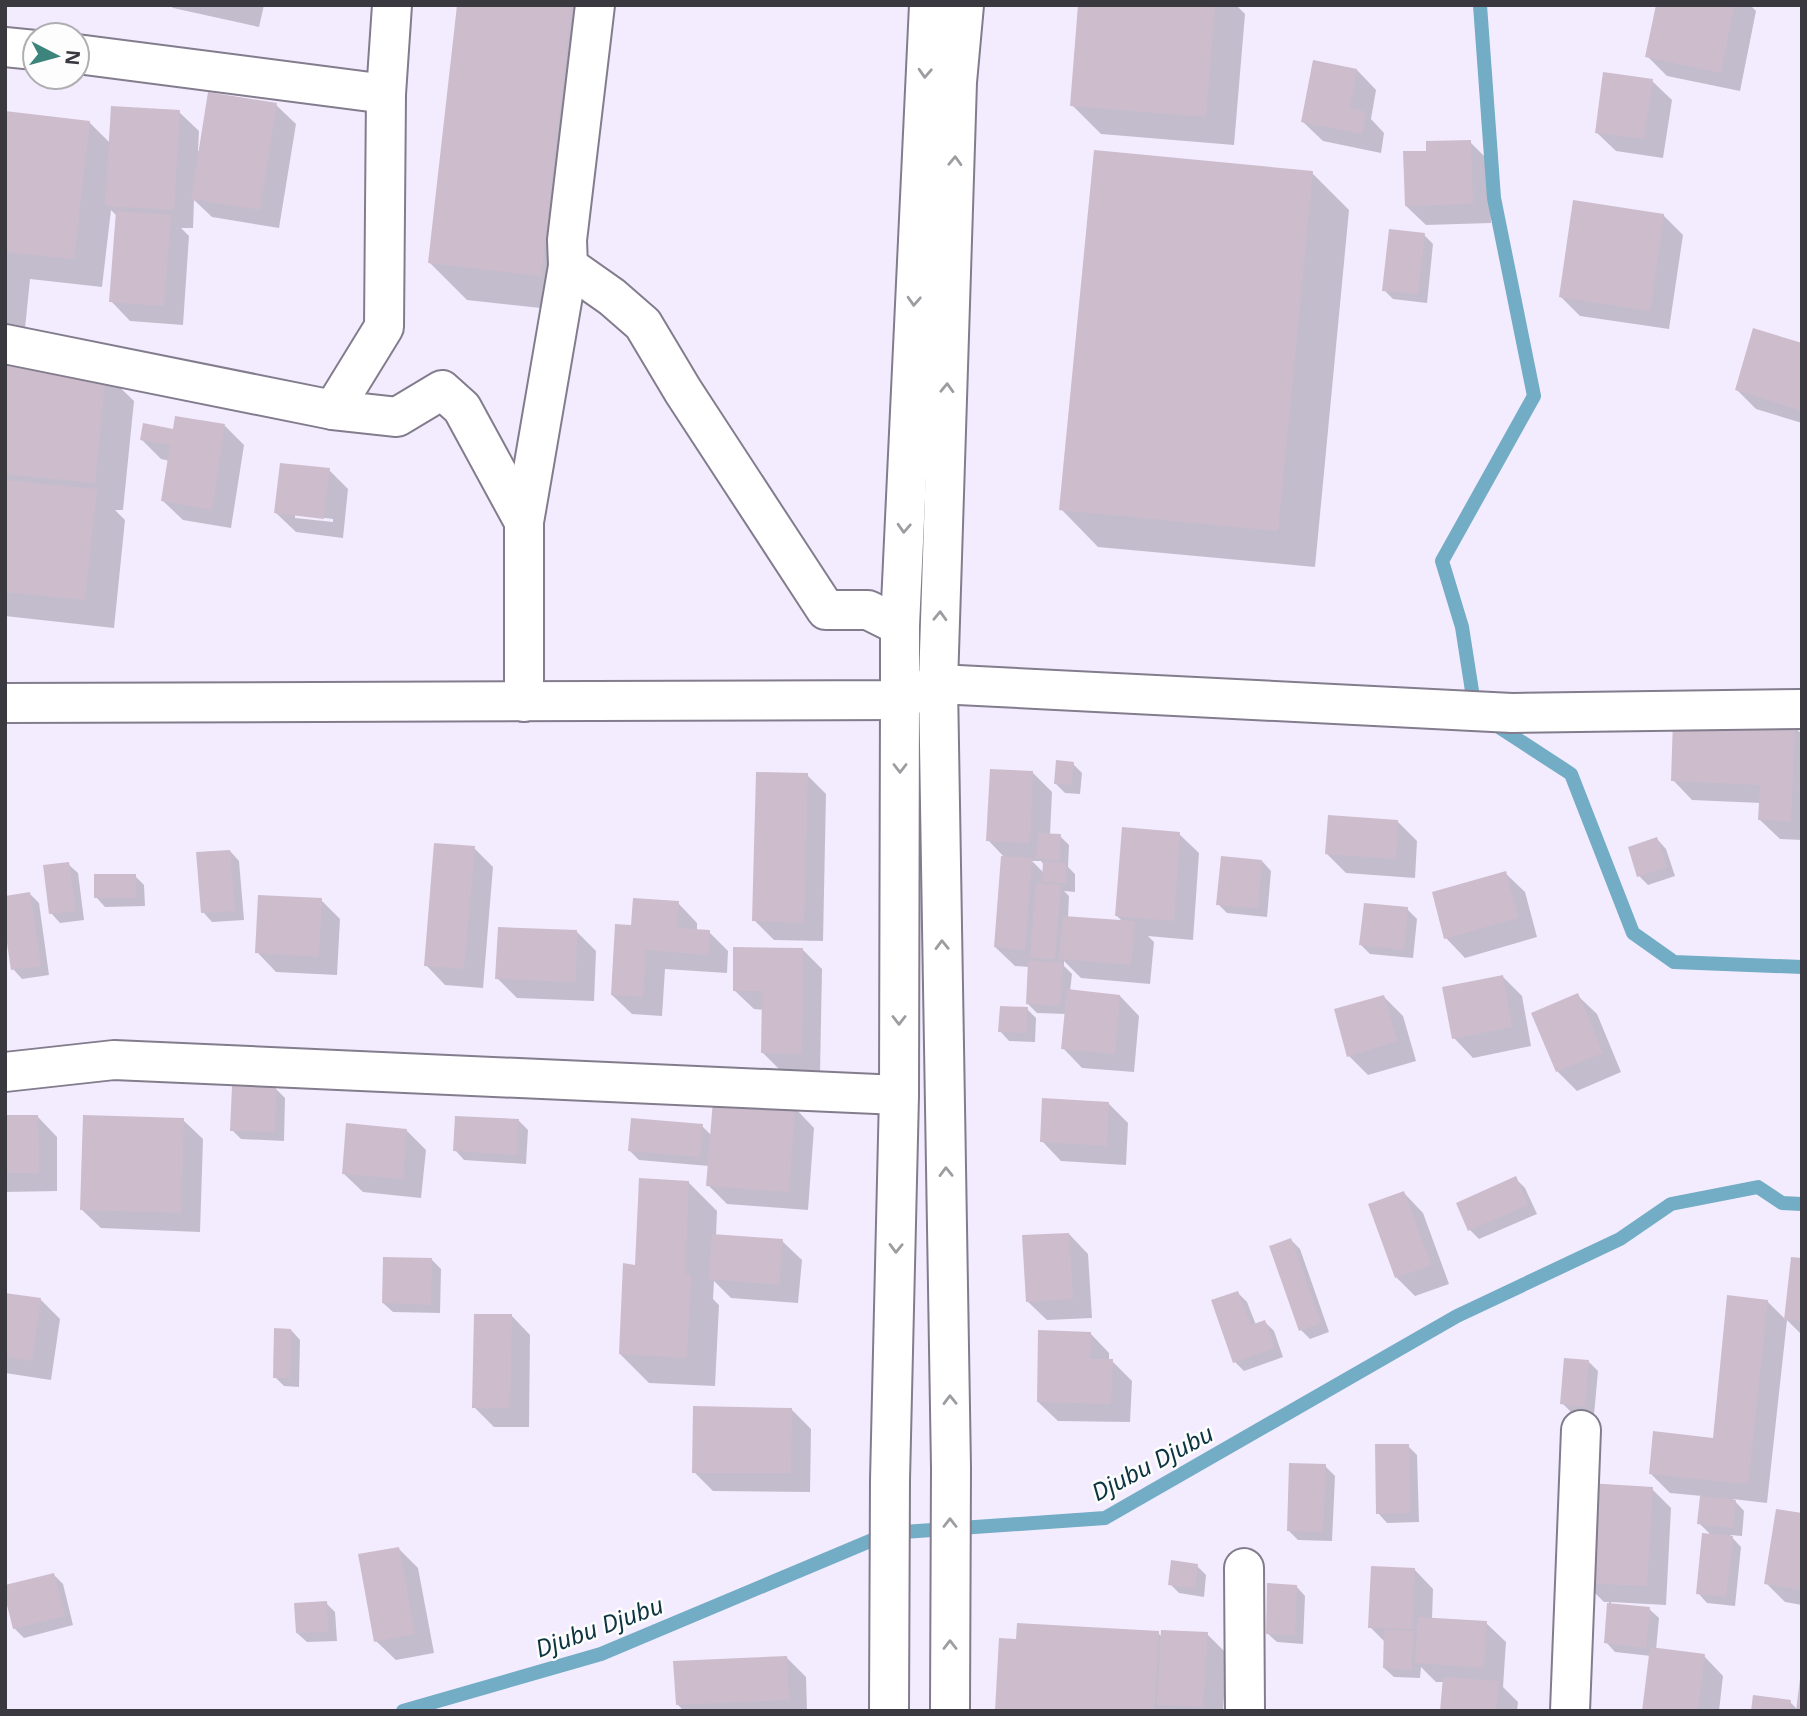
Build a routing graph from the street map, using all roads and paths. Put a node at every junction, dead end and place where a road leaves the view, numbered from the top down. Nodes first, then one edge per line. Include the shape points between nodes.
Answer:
1 (392, 5) edge
2 (595, 5) edge
3 (929, 5) edge
4 (964, 5) edge
5 (91, 56) edge
6 (386, 94) junction
7 (568, 266) junction
8 (5, 344) edge
9 (333, 410) junction
10 (524, 522) junction
11 (900, 626) junction
12 (938, 684) junction
13 (900, 700) junction
14 (524, 702) junction
15 (5, 703) edge
16 (1802, 709) edge
17 (5, 1072) edge
18 (899, 1095) junction
19 (1581, 1430) dead end
20 (1244, 1568) dead end
21 (889, 1711) edge
22 (950, 1711) edge
23 (1245, 1711) edge
24 (1570, 1711) edge

1 - 6 street
2 - 7 street via 567,240
3 -> 11 street
12 -> 4 street via 957,82
5 - 6 street
6 - 9 street via 384,327
7 - 10 street
7 - 11 street via 643,324 826,610 868,610
8 - 9 street
9 - 10 street via 397,416 442,390 462,408
10 - 14 street
11 - 13 street
12 - 13 street
12 - 16 street via 1511,713
22 -> 12 street via 951,1468
13 - 14 street
13 -> 18 street
14 - 15 street
17 - 18 street via 114,1060
18 -> 21 street
19 - 24 street
20 - 23 street

